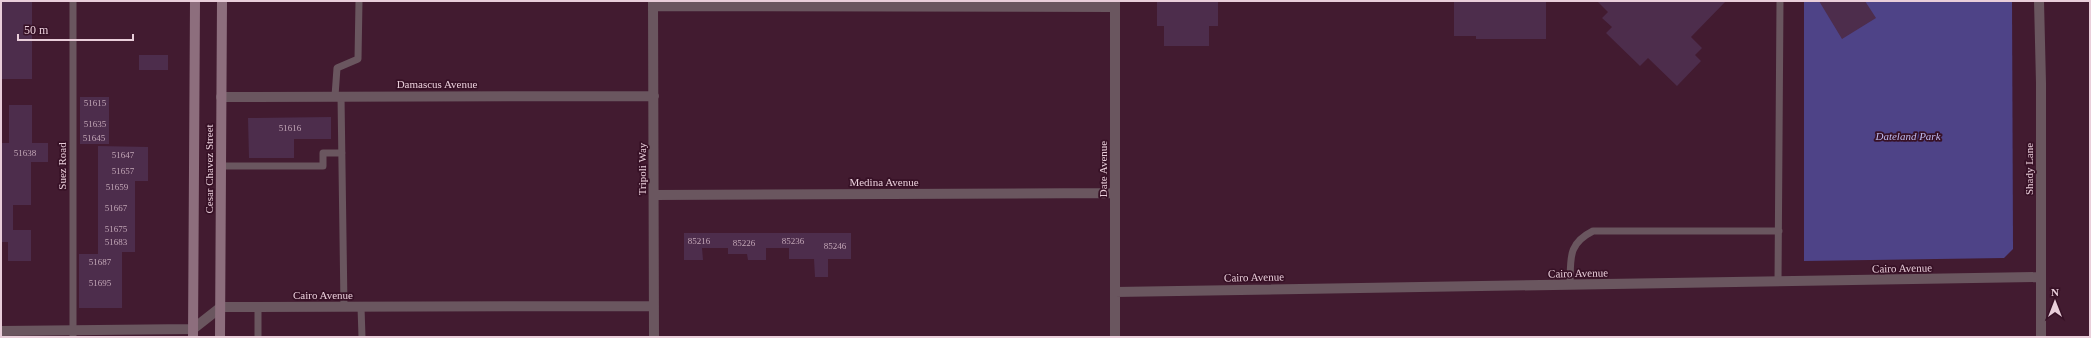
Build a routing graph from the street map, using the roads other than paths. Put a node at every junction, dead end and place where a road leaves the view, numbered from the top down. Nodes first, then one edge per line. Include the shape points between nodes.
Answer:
1 (73, 1) edge
2 (195, 1) edge
3 (222, 1) edge
4 (352, 1) edge
5 (1780, 1) edge
6 (2039, 1) edge
7 (359, 2) edge
8 (654, 3) edge
9 (1115, 4) edge
10 (221, 96) junction
11 (338, 96) junction
12 (654, 96) junction
13 (342, 152) junction
14 (222, 166) junction
15 (1115, 193) junction
16 (654, 195) junction
17 (1779, 231) junction
18 (2041, 277) junction
19 (1778, 282) junction
20 (1570, 285) junction
21 (1115, 292) junction
22 (654, 306) junction
23 (221, 307) junction
24 (258, 307) junction
25 (344, 307) junction
26 (361, 307) junction
27 (1, 330) edge
28 (194, 333) edge
29 (73, 334) edge
30 (220, 337) edge
31 (258, 337) edge
32 (362, 337) edge
33 (654, 337) edge
34 (1115, 337) edge
35 (2042, 337) edge

1 - 29 lane, Suez Road
2 - 28 main road, Cesar Chavez Street
3 - 10 main road, Cesar Chavez Street
4 - 7 lane
5 - 17 lane
6 - 18 street, Shady Lane
7 - 11 lane via 358,59 337,68
8 - 9 street
8 - 12 street, Tripoli Way
9 - 15 street, Date Avenue
10 - 11 street, Damascus Avenue
10 - 14 main road, Cesar Chavez Street
11 - 12 street, Damascus Avenue
11 - 13 lane
12 - 16 street, Tripoli Way
13 - 14 lane via 323,153 324,166
13 - 25 lane
14 - 23 main road, Cesar Chavez Street
15 - 16 street, Medina Avenue
15 - 21 street, Date Avenue
16 - 22 street, Tripoli Way
17 - 19 lane
17 - 20 lane via 1593,231 1580,238 1571,255
18 - 19 street, Cairo Avenue
18 - 35 street, Shady Lane
19 - 20 street, Cairo Avenue
20 - 21 street, Cairo Avenue
21 - 34 street, Date Avenue
22 - 26 street, Cairo Avenue
22 - 33 street, Tripoli Way
23 - 24 street, Cairo Avenue
23 - 28 street
23 - 30 main road, Cesar Chavez Street
24 - 25 street, Cairo Avenue
24 - 31 lane
25 - 26 street, Cairo Avenue
26 - 32 lane
27 - 29 street
28 - 29 street

